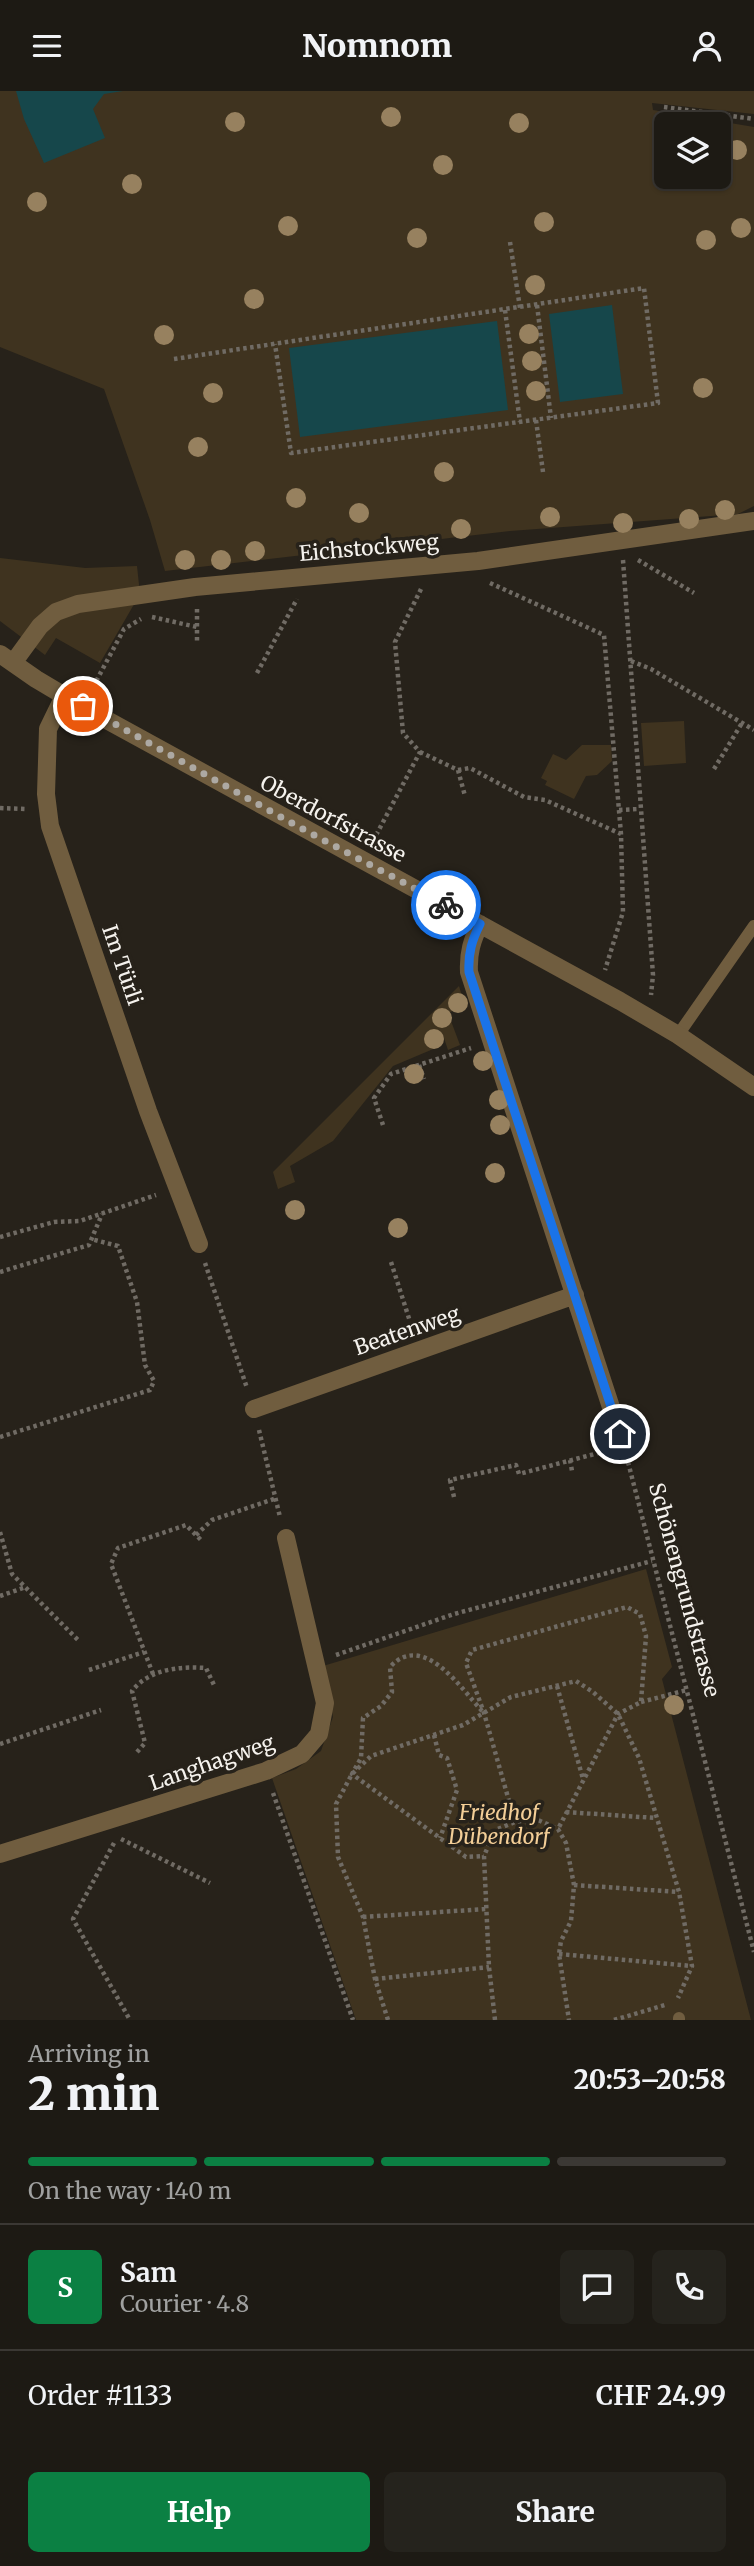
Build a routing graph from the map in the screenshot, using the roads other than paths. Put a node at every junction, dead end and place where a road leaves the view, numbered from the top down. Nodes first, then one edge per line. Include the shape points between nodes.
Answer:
1 (754, 521) edge
2 (6, 658) edge
3 (64, 696) junction
4 (480, 924) junction
5 (754, 926) edge
6 (678, 1035) junction
7 (754, 1087) edge
8 (199, 1244) dead end
9 (575, 1295) junction
10 (254, 1409) dead end
11 (623, 1443) road end
12 (286, 1538) dead end
13 (0, 1854) edge

1 - 2 street, Eichstockweg via 622,547 195,587 78,604 56,612
2 - 3 street, Oberdorfstrasse
3 - 4 street, Oberdorfstrasse
3 - 8 street, Im Türli via 48,729 50,826
4 - 6 street, Oberdorfstrasse
4 - 9 street via 471,947 469,972
5 - 6 lane
6 - 7 street, Oberdorfstrasse
9 - 10 street, Beatenweg
9 - 11 street
12 - 13 street, Langhagweg via 325,1703 319,1734 302,1754 167,1804

